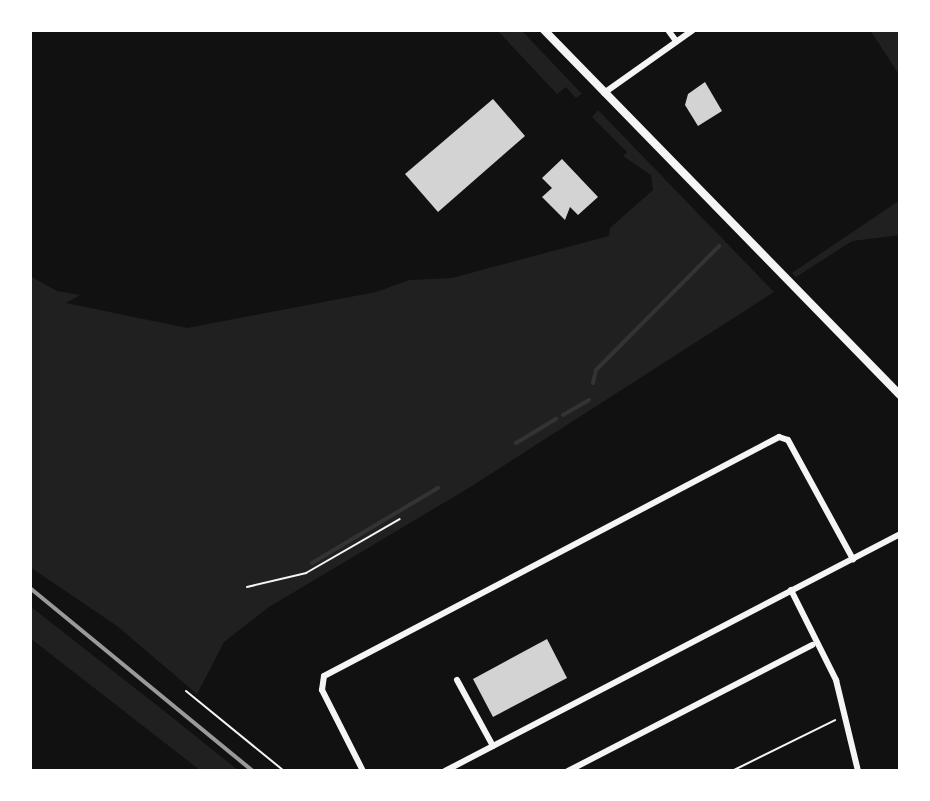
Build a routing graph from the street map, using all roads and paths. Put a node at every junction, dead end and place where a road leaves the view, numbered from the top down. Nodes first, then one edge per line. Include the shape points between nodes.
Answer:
1 (544, 30) edge
2 (668, 30) edge
3 (693, 30) edge
4 (676, 41) junction
5 (604, 93) junction
6 (900, 395) edge
7 (400, 519) dead end
8 (900, 534) edge
9 (853, 559) junction
10 (247, 587) dead end
11 (791, 590) junction
12 (812, 645) dead end
13 (457, 680) dead end
14 (186, 691) dead end
15 (846, 716) junction
16 (493, 746) junction
17 (284, 771) edge
18 (363, 771) edge
19 (445, 771) edge
20 (568, 771) edge
21 (732, 771) edge
22 (858, 771) edge

1 - 5 street
2 - 4 street
3 - 4 street
4 - 5 street
5 - 6 street
7 - 10 path via 306,573
8 - 9 street
9 - 11 street
9 - 18 street via 782,436 321,678 322,690
11 - 15 street via 831,669
11 - 16 street
12 - 20 street
13 - 16 street
14 - 17 path
15 - 21 path
15 - 22 street
16 - 19 street

